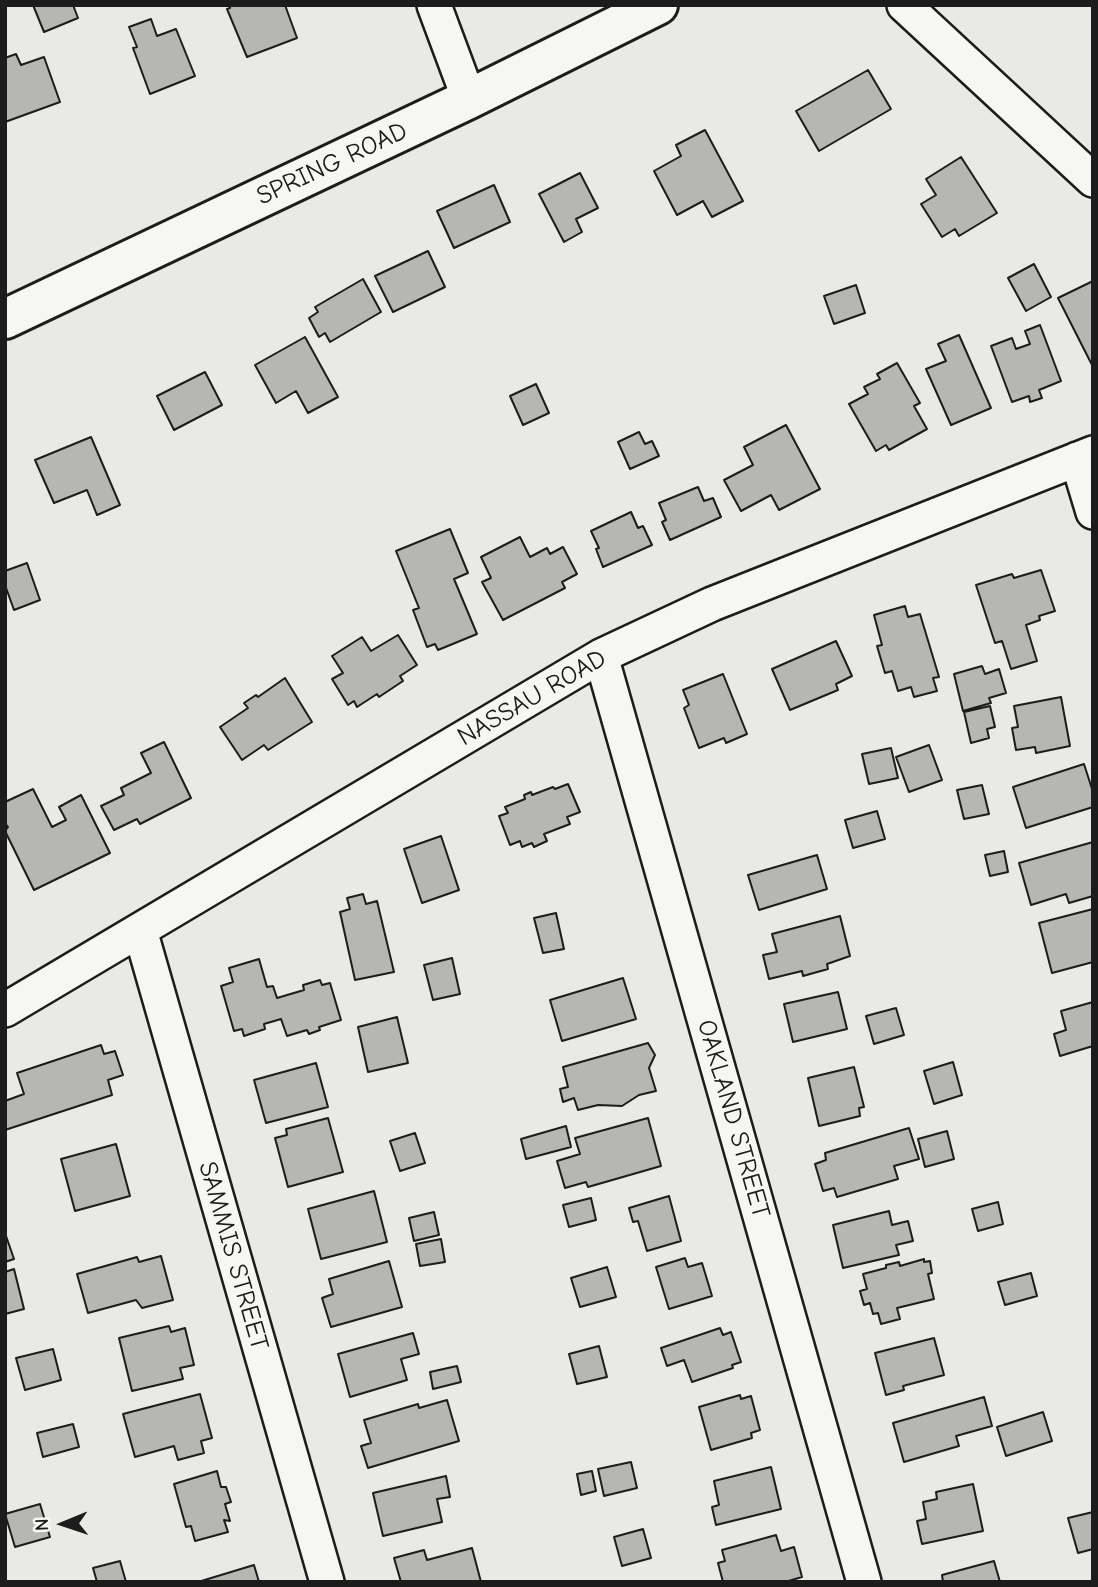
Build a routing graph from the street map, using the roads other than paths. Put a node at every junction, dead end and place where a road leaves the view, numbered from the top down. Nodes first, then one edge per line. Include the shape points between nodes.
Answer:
1 (434, 5) edge
2 (658, 5) edge
3 (904, 5) edge
4 (469, 99) junction
5 (1093, 180) edge
6 (5, 319) edge
7 (1085, 456) edge
8 (1093, 512) edge
9 (601, 656) junction
10 (140, 930) junction
11 (5, 1010) edge
12 (327, 1582) edge
13 (864, 1582) edge

1 - 4 street
2 - 4 main road, SPRING ROAD
3 - 5 street
4 - 6 main road, SPRING ROAD
7 - 8 street
7 - 9 street, NASSAU ROAD via 712,604
9 - 10 street, NASSAU ROAD
9 - 13 street, OAKLAND STREET
10 - 11 street, NASSAU ROAD
10 - 12 street, SAMMIS STREET

